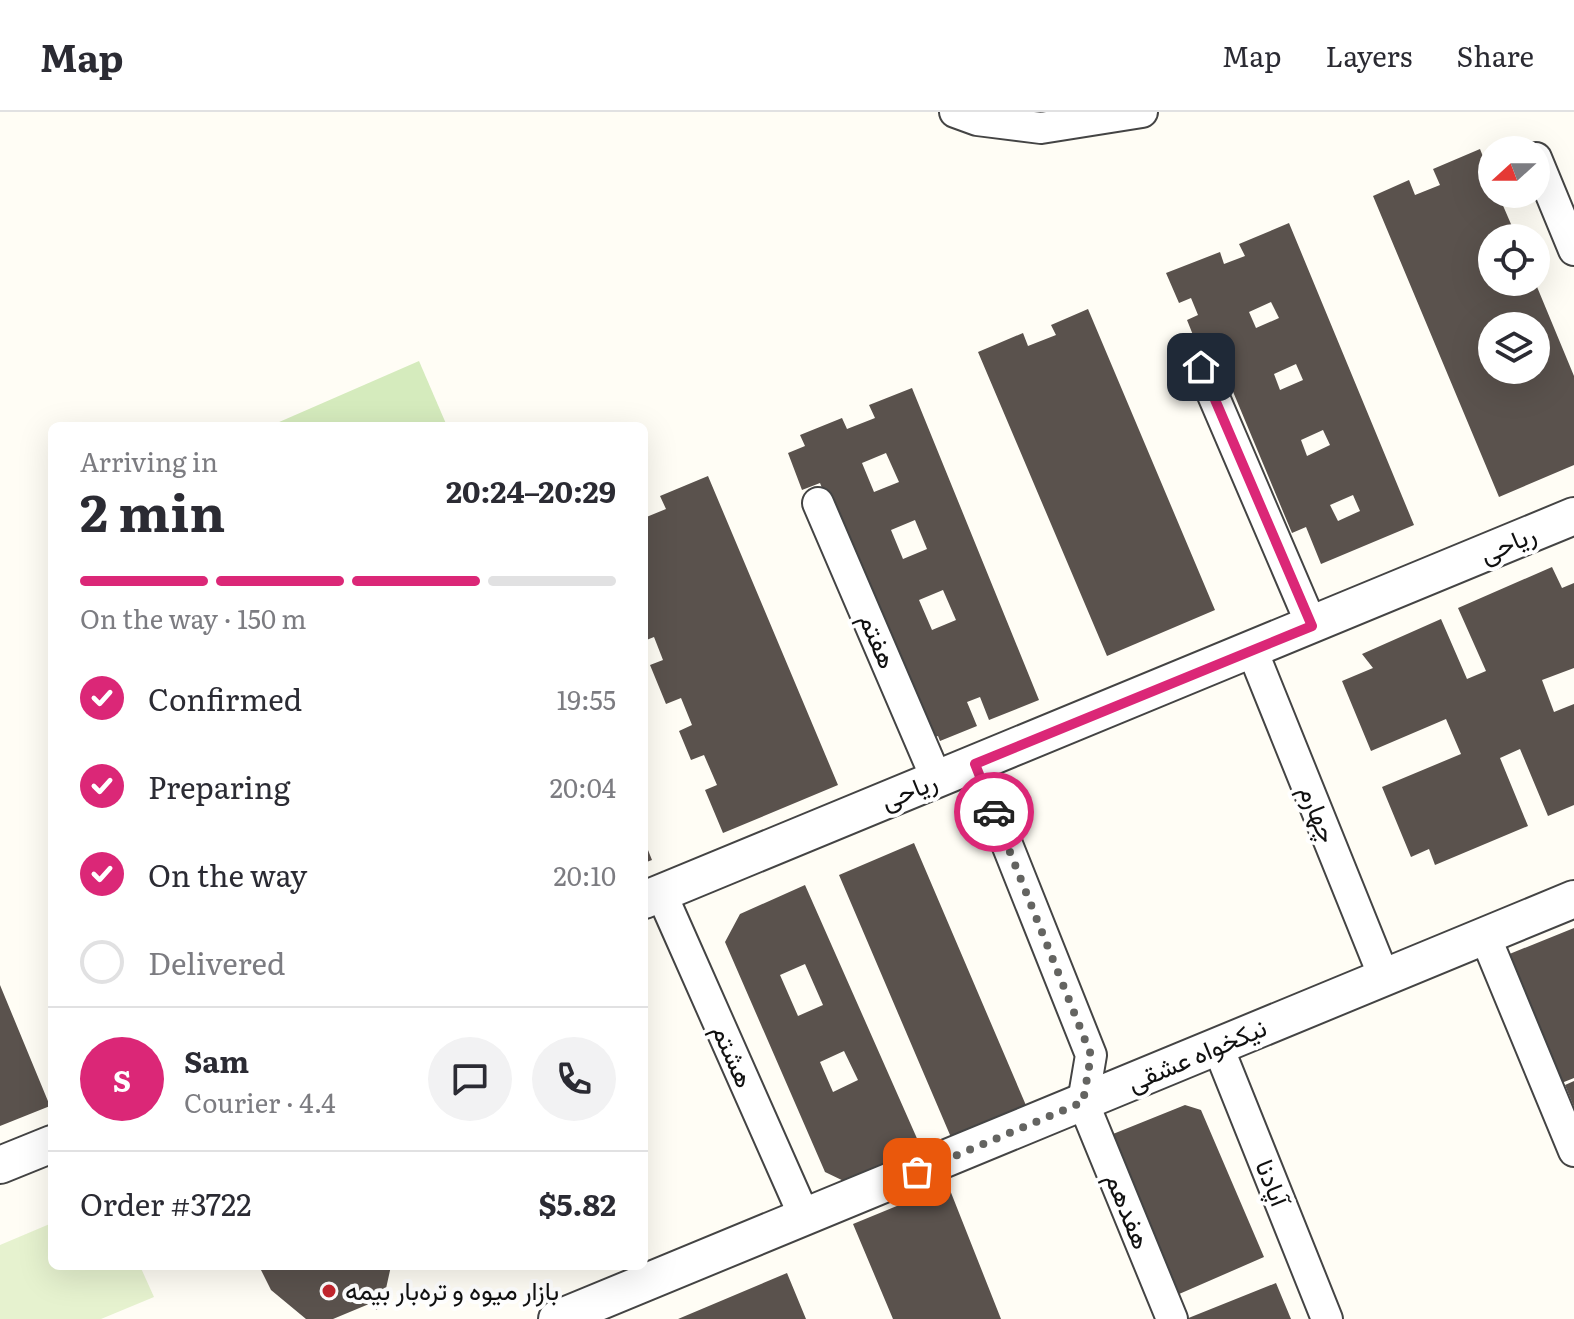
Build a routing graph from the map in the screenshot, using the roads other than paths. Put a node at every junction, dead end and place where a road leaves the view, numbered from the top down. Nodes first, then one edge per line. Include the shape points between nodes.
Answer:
1 (955, 112) edge
2 (1142, 112) edge
3 (1550, 192) edge
4 (1574, 250) edge
5 (1201, 367) dead end
6 (818, 503) dead end
7 (1574, 516) edge
8 (1312, 626) junction
9 (1252, 650) junction
10 (975, 764) junction
11 (937, 780) junction
12 (653, 897) edge
13 (1574, 899) edge
14 (1485, 936) junction
15 (1384, 977) junction
16 (1218, 1047) junction
17 (1083, 1102) junction
18 (48, 1146) edge
19 (1574, 1151) edge
20 (0, 1165) edge
21 (805, 1218) junction
22 (556, 1319) edge
23 (1172, 1319) edge
24 (1327, 1319) edge

1 - 2 street via 1041,128
3 - 4 street
5 - 8 street
6 - 11 street, هفتم
7 - 8 street, ریاحی
8 - 9 street, ریاحی
9 - 10 street, ریاحی
9 - 15 street, چهارم
10 - 11 street, ریاحی
10 - 17 street via 1091,1055
11 - 12 street, ریاحی
12 - 21 street, هشتم
13 - 14 street, نیکخواه عشقی
14 - 15 street, نیکخواه عشقی
14 - 19 street
15 - 16 street, نیکخواه عشقی
16 - 17 street, نیکخواه عشقی
16 - 24 street, آپادنا
17 - 21 street, نیکخواه عشقی
17 - 23 street, هفدهم
18 - 20 street
21 - 22 street, نیکخواه عشقی

